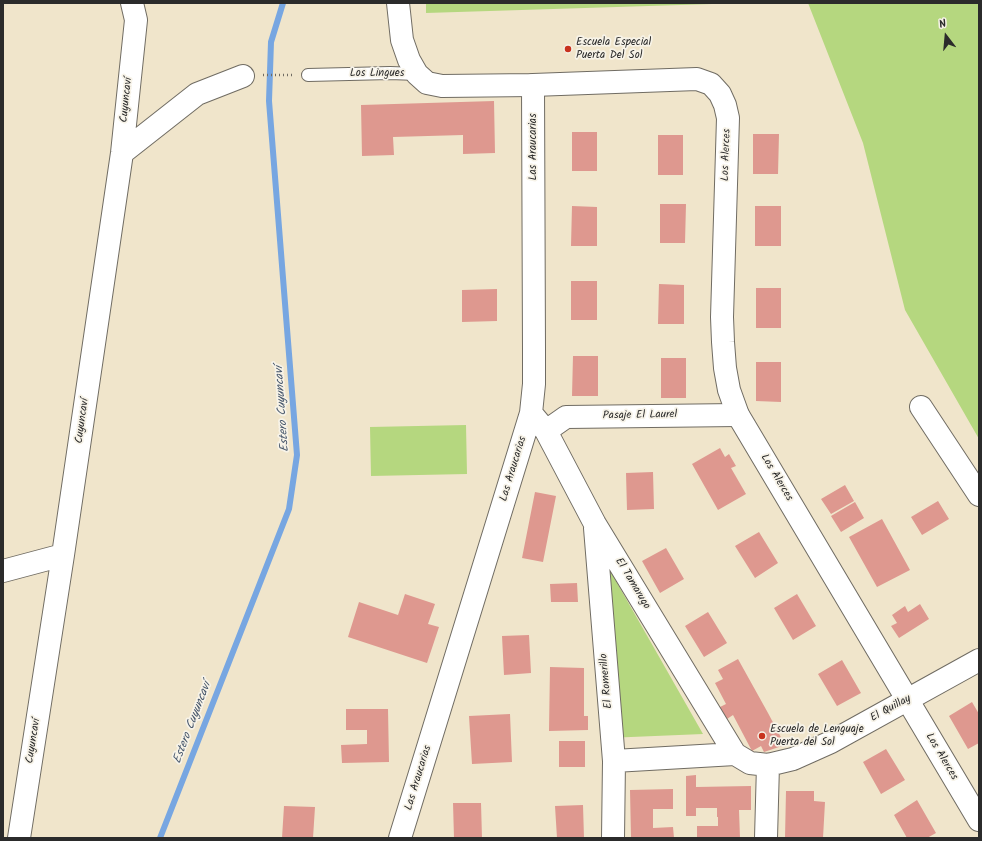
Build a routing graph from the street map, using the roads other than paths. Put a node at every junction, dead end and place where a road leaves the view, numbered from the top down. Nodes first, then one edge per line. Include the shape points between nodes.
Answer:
1 (132, 3) edge
2 (398, 3) edge
3 (417, 74) junction
4 (308, 75) road end
5 (244, 76) road end
6 (533, 85) junction
7 (720, 94) joint
8 (122, 154) junction
9 (921, 407) dead end
10 (531, 413) junction
11 (738, 414) junction
12 (546, 431) junction
13 (979, 495) edge
14 (595, 524) junction
15 (63, 555) junction
16 (3, 571) edge
17 (979, 660) edge
18 (908, 700) junction
19 (735, 754) junction
20 (614, 761) junction
21 (768, 765) junction
22 (979, 820) edge
23 (19, 838) edge
24 (400, 838) edge
25 (613, 838) edge
26 (766, 838) edge

1 - 8 street, Cuyuncaví via 136,20
2 - 3 street via 402,40
3 - 4 lane, Los Lingues
3 - 6 street, Los Lingues via 426,83 442,86
5 - 8 street via 197,94
6 - 7 street, Los Lingues via 698,78 711,84
6 - 10 street, Las Araucarias via 534,384
7 - 11 street, Los Alerces via 728,118 723,342 729,390
8 - 15 street, Cuyuncaví
9 - 13 street
10 - 12 street, El Tamarugo
10 - 24 street, Las Araucarias
11 - 12 street, Pasaje El Laurel via 566,417
11 - 18 street, Los Alerces
12 - 14 street, El Tamarugo
14 - 19 street, El Tamarugo
14 - 20 street, El Romerillo
15 - 16 street
15 - 23 street, Cuyuncaví
17 - 18 street, El Quillay
18 - 21 street, El Quillay via 831,742 793,759
18 - 22 street, Los Alerces
19 - 20 street
19 - 21 street, El Quillay via 750,763
20 - 25 street, El Romerillo
21 - 26 street

